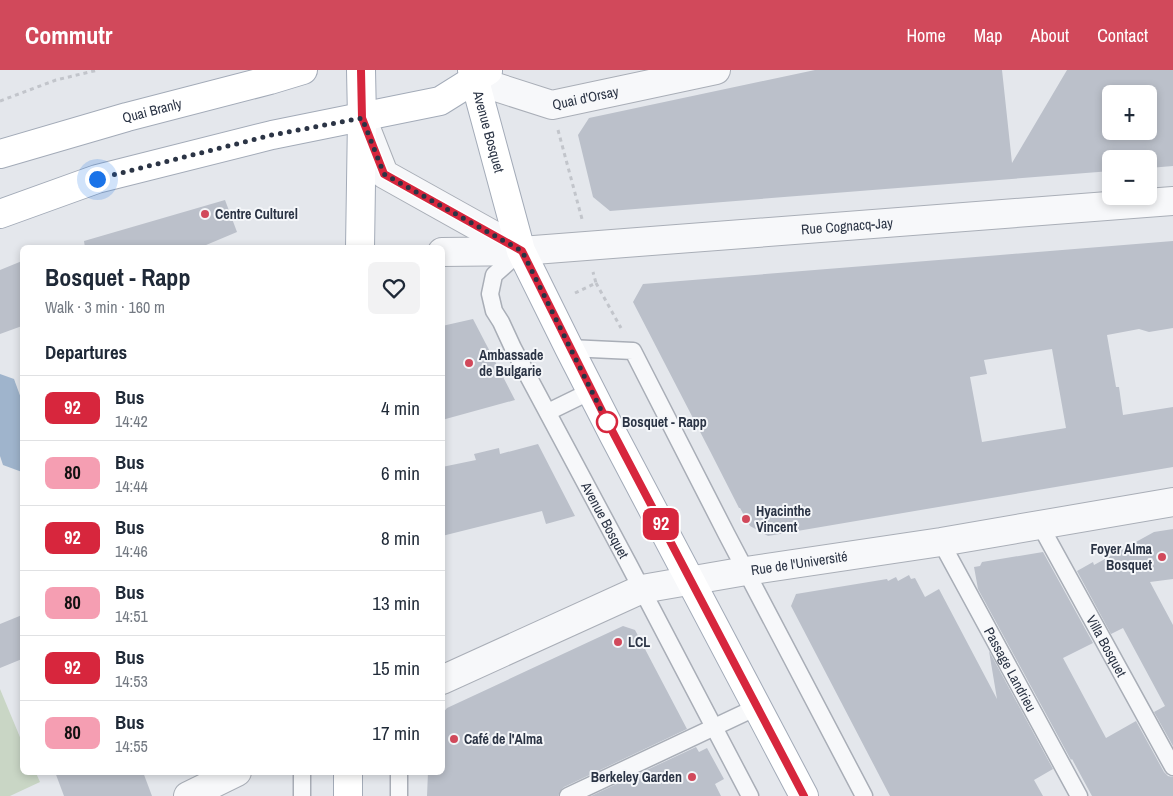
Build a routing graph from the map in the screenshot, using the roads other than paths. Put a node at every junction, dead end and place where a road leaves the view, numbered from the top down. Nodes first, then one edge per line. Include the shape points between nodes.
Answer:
1 (303, 70) edge
2 (361, 70) edge
3 (716, 70) edge
4 (479, 73) edge
5 (362, 118) junction
6 (0, 154) edge
7 (1173, 201) edge
8 (0, 214) edge
9 (360, 245) edge
10 (522, 251) junction
11 (445, 252) edge
12 (569, 348) junction
13 (591, 391) junction
14 (548, 412) junction
15 (1173, 502) edge
16 (1040, 525) junction
17 (941, 542) junction
18 (746, 571) junction
19 (691, 580) junction
20 (642, 589) junction
21 (445, 679) edge
22 (757, 707) junction
23 (714, 727) junction
24 (1173, 767) edge
25 (231, 775) edge
26 (302, 775) edge
27 (348, 775) edge
28 (399, 775) edge
29 (188, 796) edge
30 (302, 796) edge
31 (348, 796) edge
32 (399, 796) edge
33 (568, 796) edge
34 (750, 796) edge
35 (804, 796) edge
36 (864, 796) edge
37 (1079, 796) edge

1 - 6 main road, Quai Branly
2 - 5 main road
3 - 4 street, Quai d'Orsay via 552,105
4 - 5 main road via 440,101
4 - 10 main road, Avenue Bosquet
5 - 8 main road via 272,135 97,179
5 - 9 main road
5 - 10 street via 384,174
7 - 10 street, Rue Cognacq-Jay
10 - 11 street, Rue Cognacq-Jay
10 - 12 main road, Avenue Bosquet
10 - 14 lane, Avenue Bosquet via 494,275 490,294 494,311
12 - 13 main road, Avenue Bosquet
12 - 18 lane via 633,351
13 - 14 lane
13 - 19 main road, Avenue Bosquet
14 - 20 lane, Avenue Bosquet
15 - 16 street, Rue de l'Université
16 - 17 street, Rue de l'Université
16 - 24 lane, Villa Bosquet
17 - 18 street, Rue de l'Université
17 - 37 lane, Passage Landrieu
18 - 19 street, Rue de l'Université
18 - 36 lane
19 - 20 street, Rue de l'Université
19 - 22 main road, Avenue Bosquet
20 - 21 street, Rue de l'Université
20 - 23 lane, Avenue Bosquet
22 - 23 lane
22 - 35 main road, Avenue Bosquet
23 - 33 lane
23 - 34 lane, Avenue Bosquet
25 - 29 street
26 - 30 lane
27 - 31 main road
28 - 32 lane

